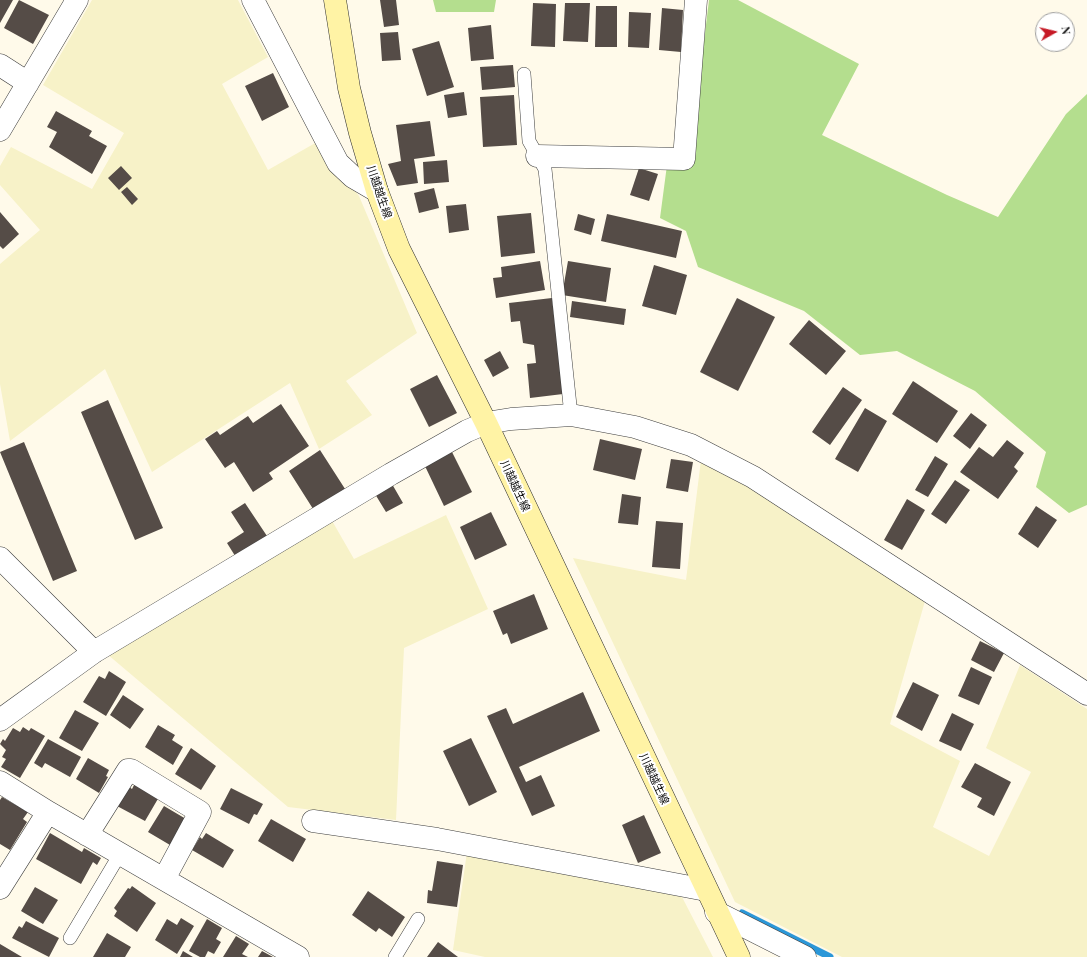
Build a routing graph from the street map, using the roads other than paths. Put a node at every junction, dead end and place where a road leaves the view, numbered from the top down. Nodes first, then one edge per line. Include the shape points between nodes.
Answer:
1 (77, 0) edge
2 (253, 0) edge
3 (335, 0) edge
4 (696, 0) edge
5 (0, 65) edge
6 (524, 74) dead end
7 (28, 83) junction
8 (0, 130) edge
9 (537, 156) junction
10 (377, 191) junction
11 (571, 415) junction
12 (486, 423) junction
13 (0, 558) edge
14 (94, 652) junction
15 (1087, 694) edge
16 (0, 720) edge
17 (0, 782) edge
18 (48, 812) junction
19 (313, 820) dead end
20 (87, 835) junction
21 (120, 854) junction
22 (164, 880) junction
23 (0, 888) edge
24 (706, 890) junction
25 (716, 912) junction
26 (418, 919) dead end
27 (70, 938) dead end
28 (298, 957) edge
29 (395, 957) edge
30 (739, 957) edge
31 (805, 957) edge

1 - 7 street
2 - 10 street via 338,162 353,177
3 - 10 main road, 川越越生線 via 349,88
4 - 9 street via 684,159
5 - 7 street
6 - 9 lane via 529,141
7 - 8 street
9 - 11 lane via 545,169
10 - 12 main road, 川越越生線 via 399,249
11 - 12 street
11 - 15 street via 635,427 691,445 753,477
12 - 14 street via 391,474
12 - 24 main road, 川越越生線
13 - 14 street
14 - 16 street
17 - 18 street
18 - 20 street
18 - 23 street
19 - 24 street via 437,839
20 - 21 street
20 - 22 street via 128,770 131,770 200,812
21 - 22 street
21 - 27 lane
22 - 28 street
24 - 25 main road, 川越越生線
25 - 30 main road, 川越越生線
25 - 31 street
26 - 29 lane

